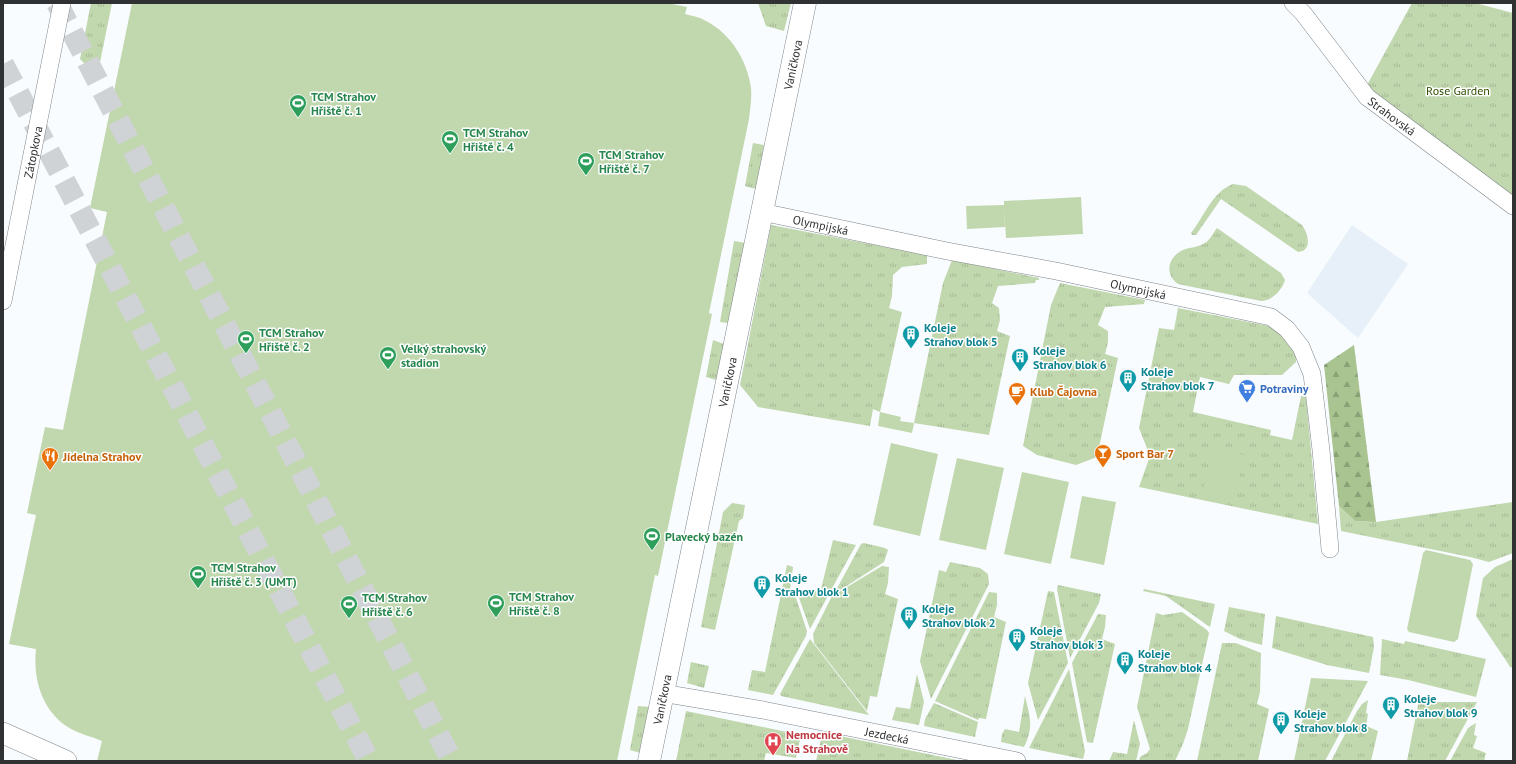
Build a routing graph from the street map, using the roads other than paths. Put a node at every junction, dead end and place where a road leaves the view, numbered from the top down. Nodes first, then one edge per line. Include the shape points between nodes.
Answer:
1 (62, 3) edge
2 (805, 3) edge
3 (1293, 3) edge
4 (1513, 206) edge
5 (762, 212) junction
6 (3, 300) edge
7 (1330, 549) dead end
8 (662, 693) junction
9 (3, 733) edge
10 (66, 761) edge
11 (649, 761) edge
12 (1017, 761) edge

1 - 6 street, Zátopkova
2 - 5 main road, Vaníčkova
3 - 4 street, Strahovská via 1366,97
5 - 7 street, Olympijská via 1271,317 1287,329 1301,347 1312,374
5 - 8 main road, Vaníčkova
8 - 11 main road, Vaníčkova
8 - 12 street, Jezdecká via 763,710
9 - 10 street

